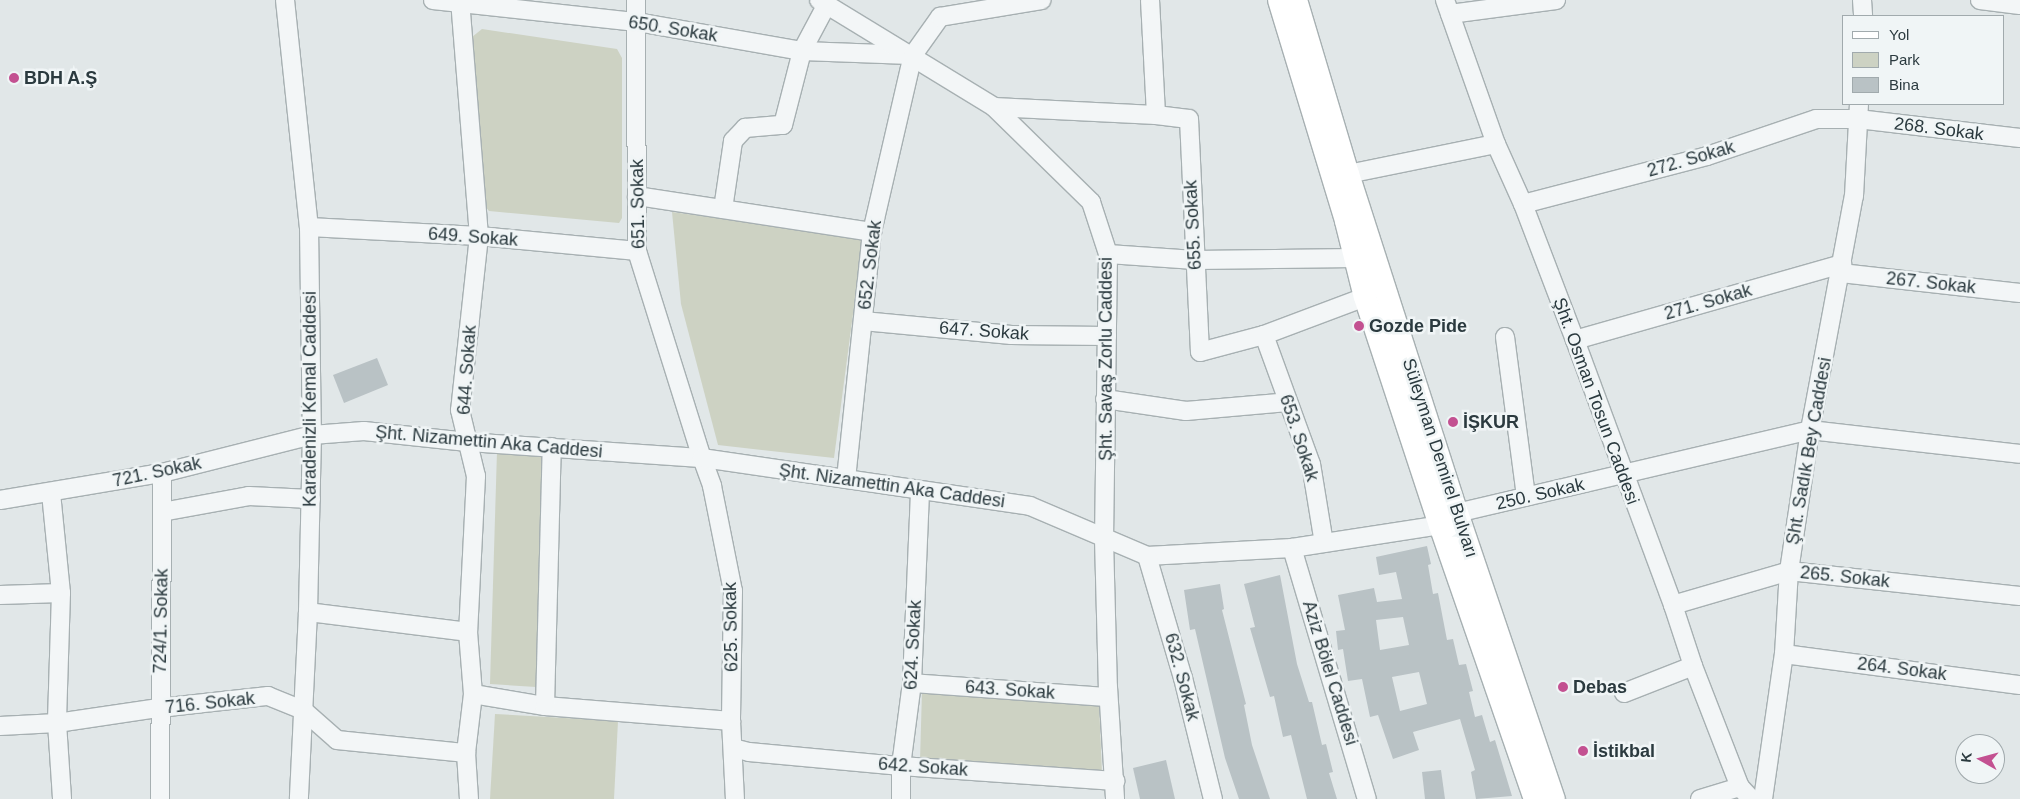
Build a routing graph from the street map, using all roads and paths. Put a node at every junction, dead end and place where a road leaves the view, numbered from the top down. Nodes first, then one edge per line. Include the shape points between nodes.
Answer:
1 (285, 0) edge
2 (433, 0) edge
3 (636, 0) edge
4 (1042, 0) edge
5 (1150, 0) edge
6 (1279, 0) edge
7 (1296, 0) edge
8 (1556, 0) edge
9 (1862, 0) edge
10 (1980, 0) edge
11 (460, 2) edge
12 (823, 2) edge
13 (2020, 5) edge
14 (954, 7) edge
15 (1448, 7) edge
16 (1863, 15) edge
17 (637, 22) junction
18 (802, 51) junction
19 (912, 55) junction
20 (994, 107) junction
21 (1858, 112) edge
22 (1156, 115) junction
23 (2020, 138) edge
24 (1496, 144) junction
25 (1348, 174) junction
26 (637, 196) junction
27 (1523, 204) junction
28 (723, 209) junction
29 (309, 227) junction
30 (872, 232) junction
31 (479, 236) junction
32 (637, 251) junction
33 (1108, 254) junction
34 (1355, 258) junction
35 (1195, 260) junction
36 (1842, 269) junction
37 (2020, 293) edge
38 (1365, 297) junction
39 (862, 321) junction
40 (1264, 335) junction
41 (1107, 336) junction
42 (1505, 337) dead end
43 (1575, 340) junction
44 (1105, 399) junction
45 (1288, 402) junction
46 (1810, 430) junction
47 (312, 435) junction
48 (467, 442) junction
49 (552, 447) junction
50 (2020, 454) edge
51 (702, 458) junction
52 (162, 473) junction
53 (1623, 475) junction
54 (846, 479) junction
55 (920, 490) junction
56 (51, 493) junction
57 (1526, 497) junction
58 (311, 499) junction
59 (0, 500) edge
60 (162, 512) junction
61 (1448, 519) junction
62 (1104, 539) junction
63 (1324, 543) junction
64 (1292, 548) junction
65 (1147, 556) junction
66 (1789, 572) junction
67 (61, 593) junction
68 (0, 595) edge
69 (2020, 596) edge
70 (1673, 605) junction
71 (308, 612) junction
72 (468, 632) junction
73 (1784, 654) junction
74 (1693, 666) junction
75 (912, 683) junction
76 (2020, 684) edge
77 (1624, 693) dead end
78 (473, 694) junction
79 (1108, 697) junction
80 (545, 706) junction
81 (160, 708) junction
82 (302, 710) junction
83 (731, 721) junction
84 (57, 723) junction
85 (0, 726) edge
86 (733, 748) junction
87 (466, 753) junction
88 (901, 766) junction
89 (1115, 781) junction
90 (1746, 793) edge
91 (62, 799) edge
92 (160, 799) edge
93 (299, 799) edge
94 (469, 799) edge
95 (735, 799) edge
96 (901, 799) edge
97 (1115, 799) edge
98 (1213, 799) edge
99 (1368, 799) edge
100 (1535, 799) edge
101 (1554, 799) edge
102 (1700, 799) edge
103 (1763, 799) edge

1 - 29 street, Karadenizli Kemal Caddesi
2 - 11 street, 650. Sokak
3 - 17 street, 651. Sokak
4 - 14 street
5 - 22 street
6 - 34 main road, Süleyman Demirel Bulvarı
7 - 25 main road, Süleyman Demirel Bulvarı
8 - 15 street
9 - 16 street
10 - 13 street
11 - 17 street, 650. Sokak
11 - 31 street, 644. Sokak
12 - 18 street
12 - 19 street, Şht. Savaş Zorlu Caddesi
14 - 19 street via 940,17
15 - 24 street, Şht. Osman Tosun Caddesi
17 - 18 street, 650. Sokak
17 - 26 street, 651. Sokak
18 - 19 street, 650. Sokak
18 - 28 street via 783,125 744,128 732,141
19 - 20 street, Şht. Savaş Zorlu Caddesi
19 - 30 street, 652. Sokak
20 - 22 street, 655. Sokak
20 - 33 street, Şht. Savaş Zorlu Caddesi via 1091,202
21 - 23 street, 268. Sokak
21 - 27 street, 272. Sokak via 1816,119 1707,156
21 - 36 street, Şht. Sadık Bey Caddesi via 1854,196
22 - 35 street, 655. Sokak via 1189,119
24 - 25 street
24 - 27 street, Şht. Osman Tosun Caddesi
25 - 61 main road, Süleyman Demirel Bulvarı
26 - 28 street
26 - 32 street, 651. Sokak
27 - 43 street, Şht. Osman Tosun Caddesi
28 - 30 street
29 - 31 street, 649. Sokak
29 - 47 street, Karadenizli Kemal Caddesi
30 - 39 street, 652. Sokak
31 - 32 street, 649. Sokak
31 - 48 street, 644. Sokak via 460,410
32 - 51 street, 651. Sokak
33 - 35 street
33 - 41 street, Şht. Savaş Zorlu Caddesi
34 - 35 street
34 - 38 main road, Süleyman Demirel Bulvarı
35 - 40 street, 655. Sokak via 1200,352
36 - 37 street, 267. Sokak
36 - 43 street, 271. Sokak
36 - 46 street, Şht. Sadık Bey Caddesi
38 - 40 street, 655. Sokak
38 - 61 main road, Süleyman Demirel Bulvarı
39 - 41 street, 647. Sokak via 1010,335
39 - 54 street, 652. Sokak
40 - 45 street, 653. Sokak
41 - 44 street, Şht. Savaş Zorlu Caddesi
42 - 57 street
43 - 53 street, Şht. Osman Tosun Caddesi
44 - 45 street via 1186,411
44 - 62 street, Şht. Savaş Zorlu Caddesi
45 - 63 street, 653. Sokak via 1311,464
46 - 50 street
46 - 53 street, 250. Sokak
46 - 66 street, Şht. Sadık Bey Caddesi
47 - 48 street, Şht. Nizamettin Aka Caddesi via 364,431
47 - 52 street, 721. Sokak
47 - 58 street, Karadenizli Kemal Caddesi
48 - 49 street, Şht. Nizamettin Aka Caddesi
48 - 72 street, 644. Sokak via 476,476
49 - 51 street, Şht. Nizamettin Aka Caddesi
49 - 80 street
51 - 54 street, Şht. Nizamettin Aka Caddesi
51 - 83 street, 625. Sokak via 712,486 733,591
52 - 56 street, 721. Sokak
52 - 60 street, 724/1. Sokak
53 - 57 street, 250. Sokak
53 - 70 street, Şht. Osman Tosun Caddesi
54 - 55 street, Şht. Nizamettin Aka Caddesi
55 - 62 street, Şht. Nizamettin Aka Caddesi via 1030,506
55 - 75 street, 624. Sokak
56 - 59 street, 721. Sokak
56 - 67 street
57 - 61 street, 250. Sokak
58 - 60 street via 249,496
58 - 71 street, Karadenizli Kemal Caddesi
60 - 81 street, 724/1. Sokak
61 - 63 street, Şht. Nizamettin Aka Caddesi
61 - 100 main road, Süleyman Demirel Bulvarı
61 - 101 main road, Süleyman Demirel Bulvarı
62 - 65 street, Şht. Nizamettin Aka Caddesi
62 - 79 street, Şht. Savaş Zorlu Caddesi
63 - 64 street, Şht. Nizamettin Aka Caddesi
64 - 65 street, Şht. Nizamettin Aka Caddesi
64 - 99 street, Aziz Bölel Caddesi
65 - 98 street, 632. Sokak via 1183,678
66 - 69 street, 265. Sokak
66 - 70 street, 265. Sokak
66 - 73 street, Şht. Sadık Bey Caddesi
67 - 68 street
67 - 84 street
70 - 74 street, Şht. Osman Tosun Caddesi
71 - 72 street
71 - 82 street, Karadenizli Kemal Caddesi
72 - 78 street, 644. Sokak
73 - 76 street, 264. Sokak
73 - 103 street, Şht. Sadık Bey Caddesi
74 - 77 street
74 - 90 street, Şht. Osman Tosun Caddesi
75 - 79 street, 643. Sokak
75 - 88 street, 624. Sokak
78 - 80 street
78 - 87 street, 644. Sokak
79 - 89 street, Şht. Savaş Zorlu Caddesi
80 - 83 street
81 - 82 street, 716. Sokak via 268,696
81 - 84 street, 716. Sokak
81 - 92 street, 724/1. Sokak
82 - 87 street, 716. Sokak via 337,740
82 - 93 street, Karadenizli Kemal Caddesi
83 - 86 street, 625. Sokak
84 - 85 street, 716. Sokak
84 - 91 street
86 - 88 street, 642. Sokak
86 - 95 street, 625. Sokak
87 - 94 street, 644. Sokak
88 - 89 street, 642. Sokak
88 - 96 street, 624. Sokak
89 - 97 street, Şht. Savaş Zorlu Caddesi
90 - 102 street

